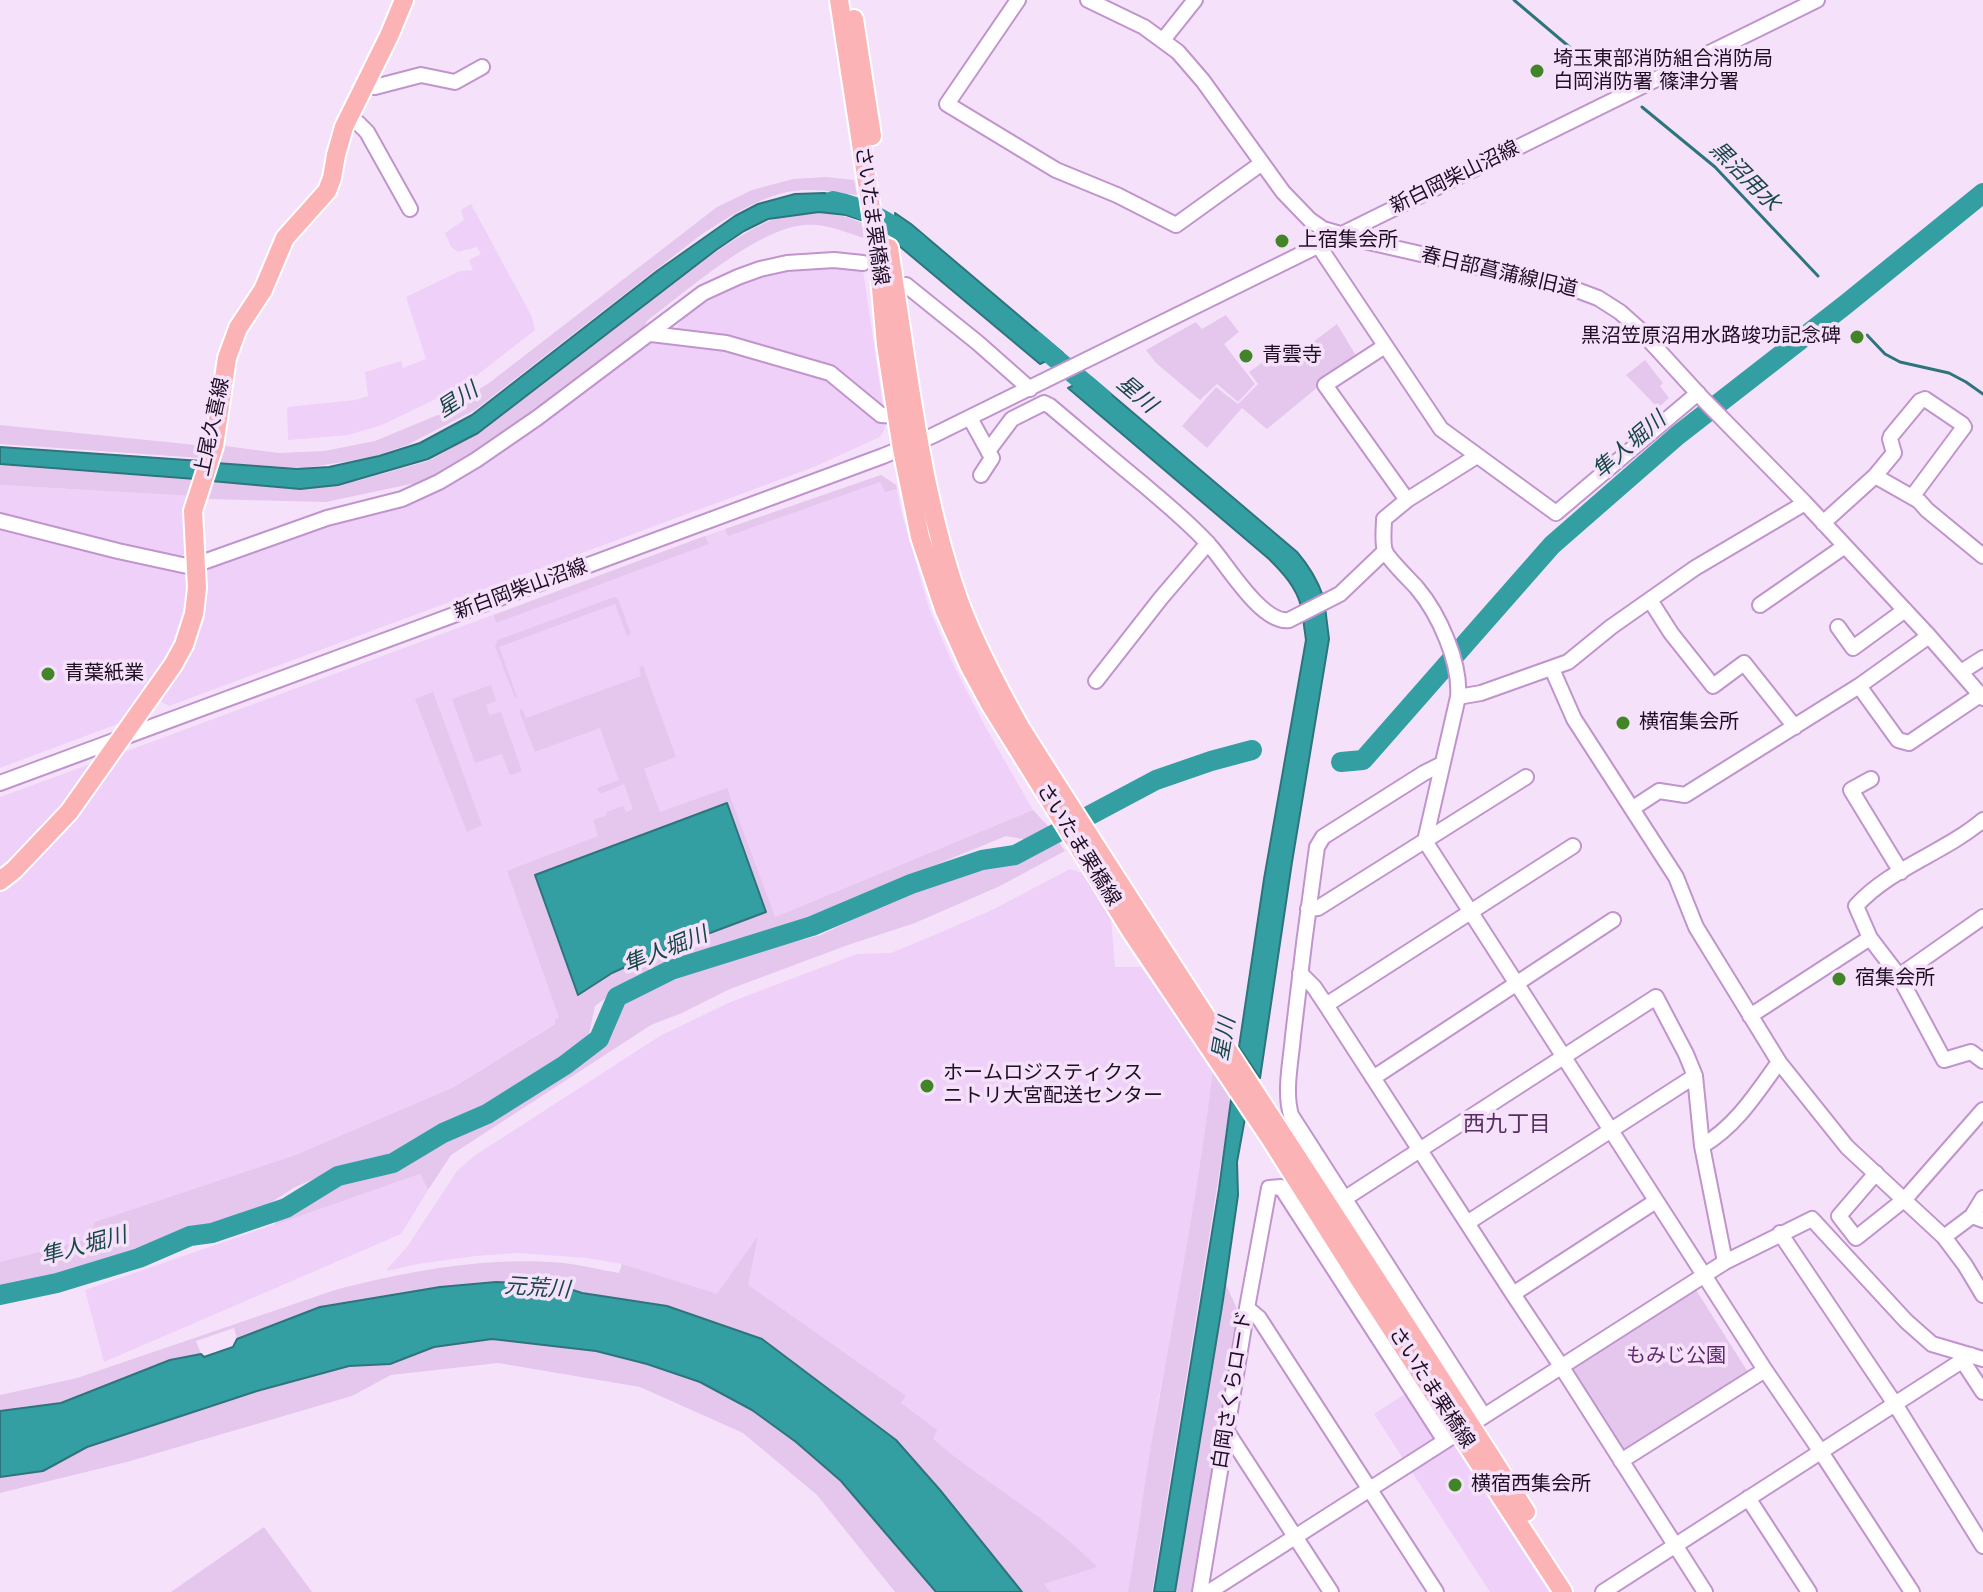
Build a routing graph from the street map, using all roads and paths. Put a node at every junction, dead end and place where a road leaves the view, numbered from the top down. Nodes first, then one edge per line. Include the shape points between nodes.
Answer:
1 (404, 0) edge
2 (839, 0) edge
3 (851, 0) edge
4 (1018, 0) edge
5 (1088, 0) edge
6 (1195, 0) edge
7 (1817, 0) edge
8 (1163, 40) junction
9 (482, 67) dead end
10 (364, 84) junction
11 (348, 118) junction
12 (1262, 163) junction
13 (874, 183) junction
14 (410, 209) dead end
15 (1338, 235) junction
16 (1318, 245) junction
17 (877, 260) junction
18 (906, 285) dead end
19 (651, 334) junction
20 (1385, 346) junction
21 (1034, 387) junction
22 (1701, 396) junction
23 (897, 416) junction
24 (970, 418) junction
25 (910, 445) junction
26 (988, 451) junction
27 (1477, 456) junction
28 (981, 475) dead end
29 (1875, 476) junction
30 (1912, 497) junction
31 (1407, 500) junction
32 (1805, 503) junction
33 (0, 521) edge
34 (1823, 523) junction
35 (1208, 543) junction
36 (1845, 546) junction
37 (1385, 551) junction
38 (1982, 553) edge
39 (195, 565) junction
40 (1650, 600) junction
41 (1760, 605) dead end
42 (1905, 610) junction
43 (1838, 627) dead end
44 (1929, 636) junction
45 (1983, 658) edge
46 (1552, 669) junction
47 (1961, 672) junction
48 (1096, 681) dead end
49 (1859, 686) junction
50 (1458, 697) junction
51 (1982, 697) edge
52 (1795, 727) junction
53 (123, 737) junction
54 (1442, 764) junction
55 (1526, 777) dead end
56 (1871, 779) dead end
57 (0, 783) edge
58 (1633, 808) junction
59 (1983, 820) edge
60 (1079, 833) junction
61 (1425, 841) junction
62 (1573, 846) dead end
63 (1901, 872) junction
64 (0, 881) edge
65 (1308, 909) junction
66 (1470, 910) junction
67 (1983, 917) edge
68 (1613, 920) dead end
69 (1870, 938) junction
70 (1300, 973) junction
71 (1899, 976) junction
72 (1517, 984) junction
73 (1326, 1005) junction
74 (1750, 1016) junction
75 (1564, 1057) junction
76 (1983, 1061) edge
77 (1779, 1062) junction
78 (1695, 1076) junction
79 (1373, 1078) junction
80 (1983, 1110) edge
81 (1611, 1129) junction
82 (1702, 1146) junction
83 (1419, 1150) junction
84 (1876, 1173) junction
85 (1983, 1198) edge
86 (1344, 1199) junction
87 (1905, 1199) junction
88 (1656, 1201) junction
89 (1977, 1218) edge
90 (1467, 1223) junction
91 (1780, 1233) junction
92 (1944, 1237) junction
93 (1725, 1262) junction
94 (1704, 1274) junction
95 (1513, 1294) junction
96 (1983, 1295) edge
97 (1247, 1308) junction
98 (1972, 1358) edge
99 (1561, 1366) junction
100 (1765, 1370) junction
101 (1983, 1392) edge
102 (1895, 1404) junction
103 (1464, 1428) junction
104 (1226, 1430) junction
105 (1821, 1452) junction
106 (1621, 1461) junction
107 (1369, 1489) junction
108 (1748, 1498) junction
109 (1295, 1537) junction
110 (1675, 1546) junction
111 (1983, 1546) edge
112 (1227, 1587) edge
113 (1200, 1592) edge
114 (1209, 1592) edge
115 (1331, 1592) edge
116 (1436, 1592) edge
117 (1563, 1592) edge
118 (1577, 1592) edge
119 (1603, 1592) edge
120 (1705, 1592) edge
121 (1809, 1592) edge
122 (1912, 1592) edge

1 - 10 main road, 上尾久喜線
2 - 13 main road, さいたま栗橋線 via 849,75
3 - 13 main road, さいたま栗橋線
4 - 12 street via 947,104 1056,170 1176,225
5 - 8 street, 春日部菖蒲線旧道
6 - 8 street
7 - 15 street, 新白岡柴山沼線
8 - 12 street, 春日部菖蒲線旧道 via 1203,81
9 - 10 street via 455,82 421,75 375,87
10 - 11 main road, 上尾久喜線
11 - 14 street via 367,132
11 - 39 main road, 上尾久喜線 via 327,191 285,238 227,358 214,446 193,511
12 - 15 street, 春日部菖蒲線旧道 via 1310,220
13 - 17 main road, さいたま栗橋線
15 - 16 street, 新白岡柴山沼線
15 - 22 street, 春日部菖蒲線旧道 via 1598,298 1638,328
16 - 20 street
16 - 21 street, 新白岡柴山沼線
17 - 19 street via 760,269 703,293
17 - 23 main road, さいたま栗橋線
17 - 25 main road, さいたま栗橋線
18 - 21 street
19 - 23 street via 726,343 830,373 881,415
19 - 39 street via 439,482 402,499 327,518
20 - 27 street via 1441,429
20 - 31 street via 1325,385
21 - 24 street, 新白岡柴山沼線
22 - 27 street via 1556,513
22 - 32 street, 春日部菖蒲線旧道
23 - 25 main road, さいたま栗橋線
24 - 25 street, 新白岡柴山沼線
24 - 26 street
25 - 53 street, 新白岡柴山沼線
25 - 60 main road, さいたま栗橋線 via 974,636
26 - 28 street via 992,458
26 - 35 street via 1012,419 1044,403
27 - 31 street
29 - 30 street
29 - 30 street via 1894,453 1891,436 1925,399 1964,427
29 - 34 street
30 - 38 street
31 - 37 street via 1384,519
32 - 34 street, 春日部菖蒲線旧道
32 - 40 street
33 - 39 street
34 - 36 street, 春日部菖蒲線旧道
35 - 37 street via 1261,608 1289,620 1340,594
35 - 48 street
36 - 41 street
36 - 42 street, 春日部菖蒲線旧道
37 - 50 street via 1435,616 1457,673
39 - 53 main road, 上尾久喜線 via 194,614 184,645
40 - 46 street via 1579,655
40 - 52 street via 1713,686 1744,663
42 - 43 street via 1853,648
42 - 44 street, 春日部菖蒲線旧道
44 - 47 street, 春日部菖蒲線旧道
44 - 49 street
45 - 47 street
46 - 50 street
46 - 58 street via 1574,719
47 - 51 street, 春日部菖蒲線旧道
49 - 51 street via 1898,740 1909,743
49 - 52 street
50 - 54 street
52 - 58 street via 1685,795 1659,791
53 - 57 street, 新白岡柴山沼線
53 - 64 main road, 上尾久喜線 via 69,812
54 - 61 street
54 - 65 street via 1323,837
55 - 61 street
56 - 63 street via 1851,790
58 - 74 street
59 - 63 street
60 - 103 main road, さいたま栗橋線 via 1273,1118
60 - 103 main road, さいたま栗橋線 via 1131,931 1361,1282
61 - 65 street via 1318,908
61 - 66 street
62 - 66 street
63 - 69 street via 1856,906
65 - 70 street
66 - 72 street
66 - 73 street
67 - 71 street
68 - 72 street
69 - 71 street
69 - 74 street
70 - 73 street
70 - 86 street via 1289,1107
71 - 76 street via 1944,1060 1971,1052
72 - 75 street
72 - 79 street
73 - 79 street
74 - 77 street
75 - 78 street via 1656,997
75 - 81 street
75 - 83 street
77 - 82 street via 1744,1110 1720,1136
77 - 84 street via 1847,1147
78 - 81 street
78 - 82 street
79 - 83 street
80 - 87 street
81 - 88 street
81 - 90 street
82 - 93 street
83 - 86 street
83 - 90 street
84 - 87 street
84 - 87 street via 1839,1216 1856,1238
85 - 89 street
86 - 103 street
87 - 92 street
88 - 94 street
88 - 95 street
89 - 92 street
90 - 95 street
91 - 93 street
91 - 98 street via 1812,1219 1932,1344
91 - 102 street
92 - 96 street
93 - 94 street
94 - 99 street
94 - 100 street
95 - 99 street
97 - 103 street, 白岡さくらロード via 1269,1188 1281,1187
97 - 104 street, 白岡さくらロード
97 - 107 street via 1259,1318
98 - 101 street
98 - 102 street
99 - 103 street
99 - 106 street
100 - 105 street
100 - 106 street
102 - 105 street
102 - 111 street
103 - 107 street
103 - 117 main road, さいたま栗橋線
103 - 118 main road, さいたま栗橋線
104 - 109 street
104 - 113 street, 白岡さくらロード
105 - 108 street
105 - 122 street
106 - 110 street
107 - 109 street
107 - 116 street
108 - 110 street
108 - 121 street
109 - 112 street
109 - 115 street
110 - 119 street
110 - 120 street
112 - 114 street

